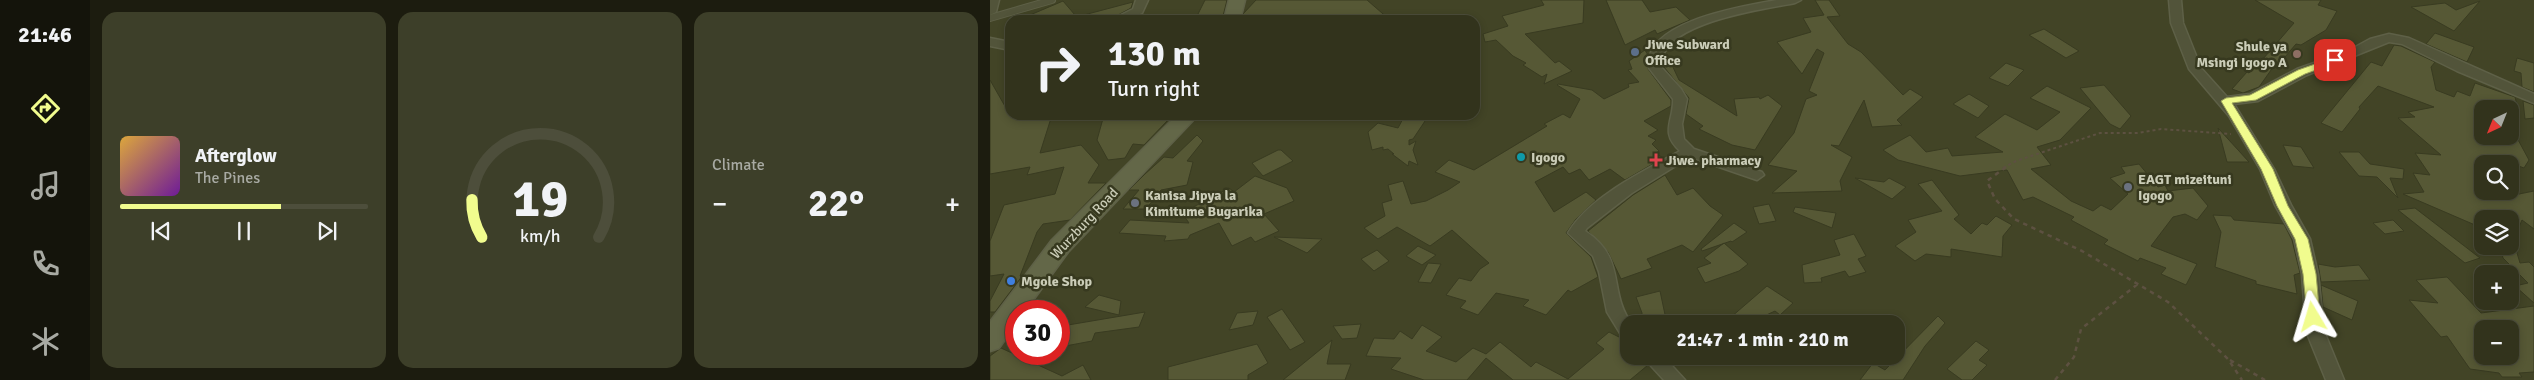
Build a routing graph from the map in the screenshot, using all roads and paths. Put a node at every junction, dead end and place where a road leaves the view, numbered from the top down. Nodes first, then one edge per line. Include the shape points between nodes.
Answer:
1 (993, 0) edge
2 (1052, 0) edge
3 (1142, 0) edge
4 (1237, 0) edge
5 (1795, 0) edge
6 (2175, 0) edge
7 (990, 12) edge
8 (1129, 15) edge
9 (1233, 15) edge
10 (990, 18) edge
11 (990, 42) edge
12 (1005, 45) edge
13 (2534, 99) edge
14 (2226, 101) junction
15 (1183, 120) edge
16 (2245, 134) junction
17 (1689, 152) junction
18 (1757, 175) dead end
19 (2138, 283) junction
20 (1620, 319) edge
21 (990, 340) edge
22 (2228, 359) junction
23 (1660, 365) edge
24 (1676, 380) edge
25 (2055, 380) edge
26 (2242, 380) edge
27 (2266, 380) edge
28 (2335, 380) edge

1 - 7 street
2 - 10 lane
3 - 8 street via 1138,11
4 - 9 main road
5 - 17 street via 1701,20 1681,28 1657,51 1654,64 1658,73 1680,96 1675,120 1677,141
6 - 14 street via 2177,23 2195,69
11 - 12 street
13 - 14 street via 2405,41 2389,38 2302,72 2253,98
14 - 16 street
15 - 21 main road, Wurzburg Road via 1060,246
16 - 19 path via 2168,129 2100,133 2016,160 1987,181 1995,199 2014,219 2082,251
16 - 28 street via 2267,169 2302,239 2310,274 2315,331
17 - 18 street
17 - 20 street via 1625,190 1577,228 1576,232 1599,252 1605,263 1613,309
19 - 22 path via 2168,302
19 - 25 path via 2081,329 2074,357
22 - 26 path
22 - 27 path
23 - 24 street

